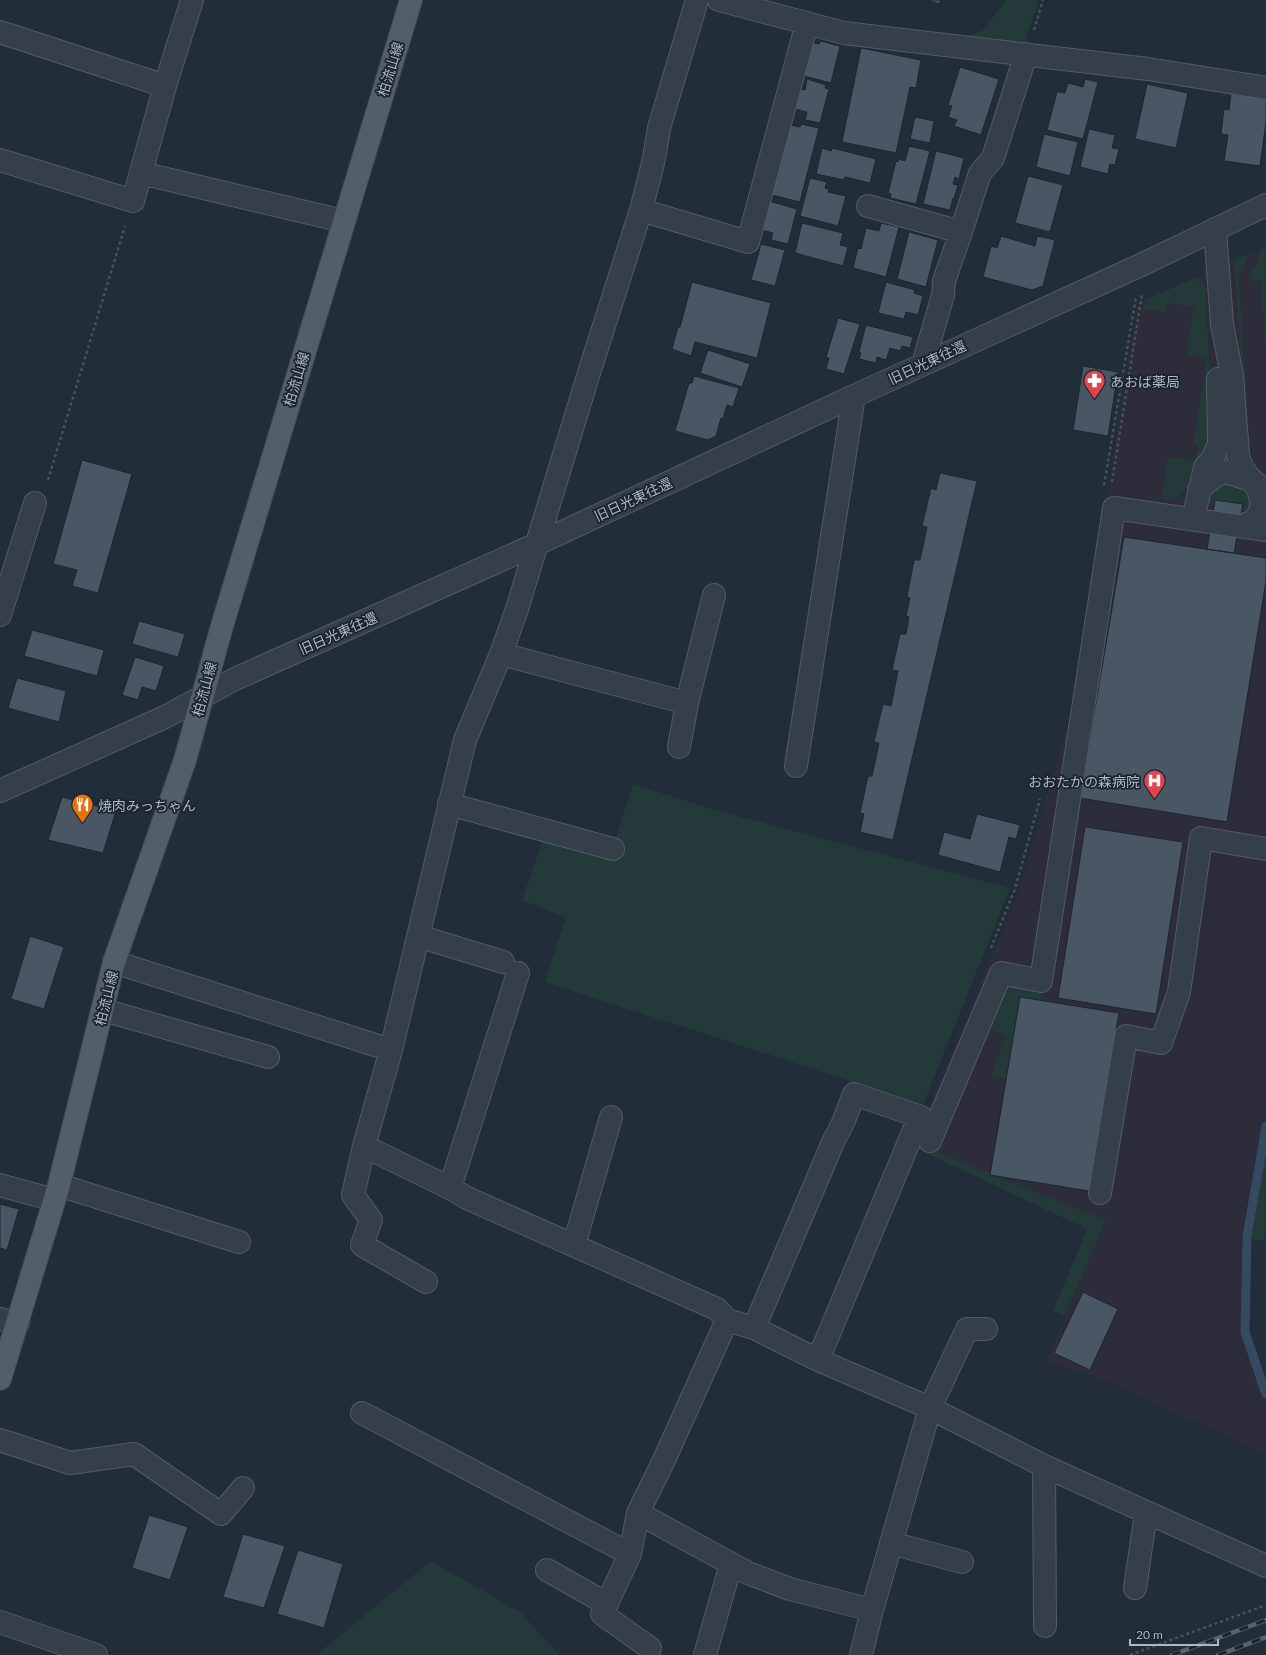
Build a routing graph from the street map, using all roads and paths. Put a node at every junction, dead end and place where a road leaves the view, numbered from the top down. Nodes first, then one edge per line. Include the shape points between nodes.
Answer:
1 (192, 0) edge
2 (411, 0) edge
3 (697, 0) edge
4 (719, 0) edge
5 (807, 23) junction
6 (0, 32) edge
7 (1026, 54) junction
8 (165, 86) junction
9 (1266, 88) edge
10 (0, 160) edge
11 (141, 173) junction
12 (133, 201) junction
13 (1266, 205) edge
14 (868, 206) dead end
15 (641, 210) junction
16 (343, 221) junction
17 (1215, 229) junction
18 (960, 232) junction
19 (1144, 263) junction
20 (1222, 324) junction
21 (923, 364) junction
22 (854, 396) junction
23 (1111, 483) dead end
24 (1258, 486) edge
25 (1199, 489) junction
26 (1103, 493) dead end
27 (36, 503) joint
28 (1193, 519) junction
29 (1242, 526) junction
30 (1266, 530) edge
31 (537, 544) junction
32 (714, 595) dead end
33 (0, 615) edge
34 (501, 654) junction
35 (202, 697) junction
36 (687, 703) junction
37 (679, 747) dead end
38 (796, 766) dead end
39 (0, 791) edge
40 (1041, 797) dead end
41 (449, 804) junction
42 (612, 849) dead end
43 (1266, 849) edge
44 (418, 936) junction
45 (988, 954) dead end
46 (114, 962) junction
47 (103, 1010) junction
48 (391, 1050) junction
49 (268, 1057) dead end
50 (611, 1117) dead end
51 (930, 1141) dead end
52 (364, 1146) junction
53 (0, 1185) edge
54 (450, 1188) junction
55 (57, 1193) junction
56 (1100, 1193) dead end
57 (239, 1242) dead end
58 (574, 1245) junction
59 (426, 1282) dead end
60 (727, 1320) junction
61 (9, 1321) edge
62 (754, 1328) junction
63 (986, 1329) dead end
64 (818, 1360) junction
65 (0, 1379) edge
66 (930, 1408) junction
67 (362, 1413) dead end
68 (0, 1440) edge
69 (1044, 1466) junction
70 (243, 1488) dead end
71 (638, 1513) junction
72 (1146, 1513) junction
73 (891, 1543) junction
74 (630, 1554) junction
75 (962, 1562) dead end
76 (731, 1564) junction
77 (1266, 1566) edge
78 (547, 1570) dead end
79 (1135, 1588) dead end
80 (607, 1604) junction
81 (1266, 1605) edge
82 (872, 1610) junction
83 (0, 1622) edge
84 (1045, 1626) dead end
85 (650, 1648) dead end
86 (96, 1655) edge
87 (705, 1655) edge
88 (861, 1655) edge
89 (1130, 1655) edge

1 - 8 street
2 - 16 main road, 柏流山線
3 - 15 street via 659,128
4 - 5 street
5 - 7 street via 844,33
5 - 15 street via 748,242
6 - 8 street
7 - 9 street via 1148,69
7 - 18 street via 993,158 980,173
8 - 11 street
10 - 12 street
11 - 12 street
11 - 16 street
12 - 27 path via 47,483
13 - 17 street, 旧日光東往還
14 - 18 street
15 - 31 street
16 - 35 main road, 柏流山線
17 - 19 street, 旧日光東往還
17 - 20 street
18 - 21 street via 944,281 943,294
19 - 21 street, 旧日光東往還
19 - 23 path
19 - 26 path
20 - 24 street via 1232,376 1240,467
20 - 25 street via 1218,374 1219,443 1213,458 1205,467
21 - 22 street, 旧日光東往還
22 - 31 street, 旧日光東往還
22 - 38 street
24 - 25 street via 1225,472 1218,474
24 - 29 street via 1261,500 1258,516
25 - 28 street
27 - 33 street
28 - 29 street
28 - 51 street via 1114,508 1041,980 1001,973
29 - 30 street
31 - 34 street
31 - 35 street, 旧日光東往還 via 235,679
32 - 36 street
34 - 36 street
34 - 41 street via 465,740
35 - 39 street, 旧日光東往還 via 165,717
35 - 46 main road, 柏流山線 via 185,760
36 - 37 street
40 - 45 path via 1015,889
41 - 42 street
41 - 44 street
43 - 56 street via 1201,838 1179,992 1161,1042 1126,1036
44 - 48 street
44 - 54 street via 510,968
46 - 47 main road, 柏流山線
46 - 48 street
47 - 49 street
47 - 55 main road, 柏流山線
48 - 52 street
50 - 58 street
52 - 54 street
52 - 59 street via 353,1195 371,1220 362,1245
53 - 55 street
54 - 58 street
55 - 57 street
55 - 61 main road, 柏流山線
58 - 60 street via 717,1309
60 - 62 street
60 - 71 street
61 - 65 main road, 柏流山線
62 - 64 street
62 - 64 street via 854,1094 921,1117
63 - 66 street via 966,1329
64 - 66 street
66 - 69 street
66 - 73 street
67 - 74 street
68 - 70 street via 70,1463 134,1454 221,1514
69 - 72 street
69 - 84 street
71 - 74 street
71 - 76 street
72 - 77 street
72 - 79 street
73 - 75 street
73 - 82 street
74 - 80 street
76 - 82 street via 748,1574 790,1589
76 - 87 street
78 - 80 street
80 - 85 street via 602,1614
81 - 89 path
82 - 88 street
83 - 86 street

